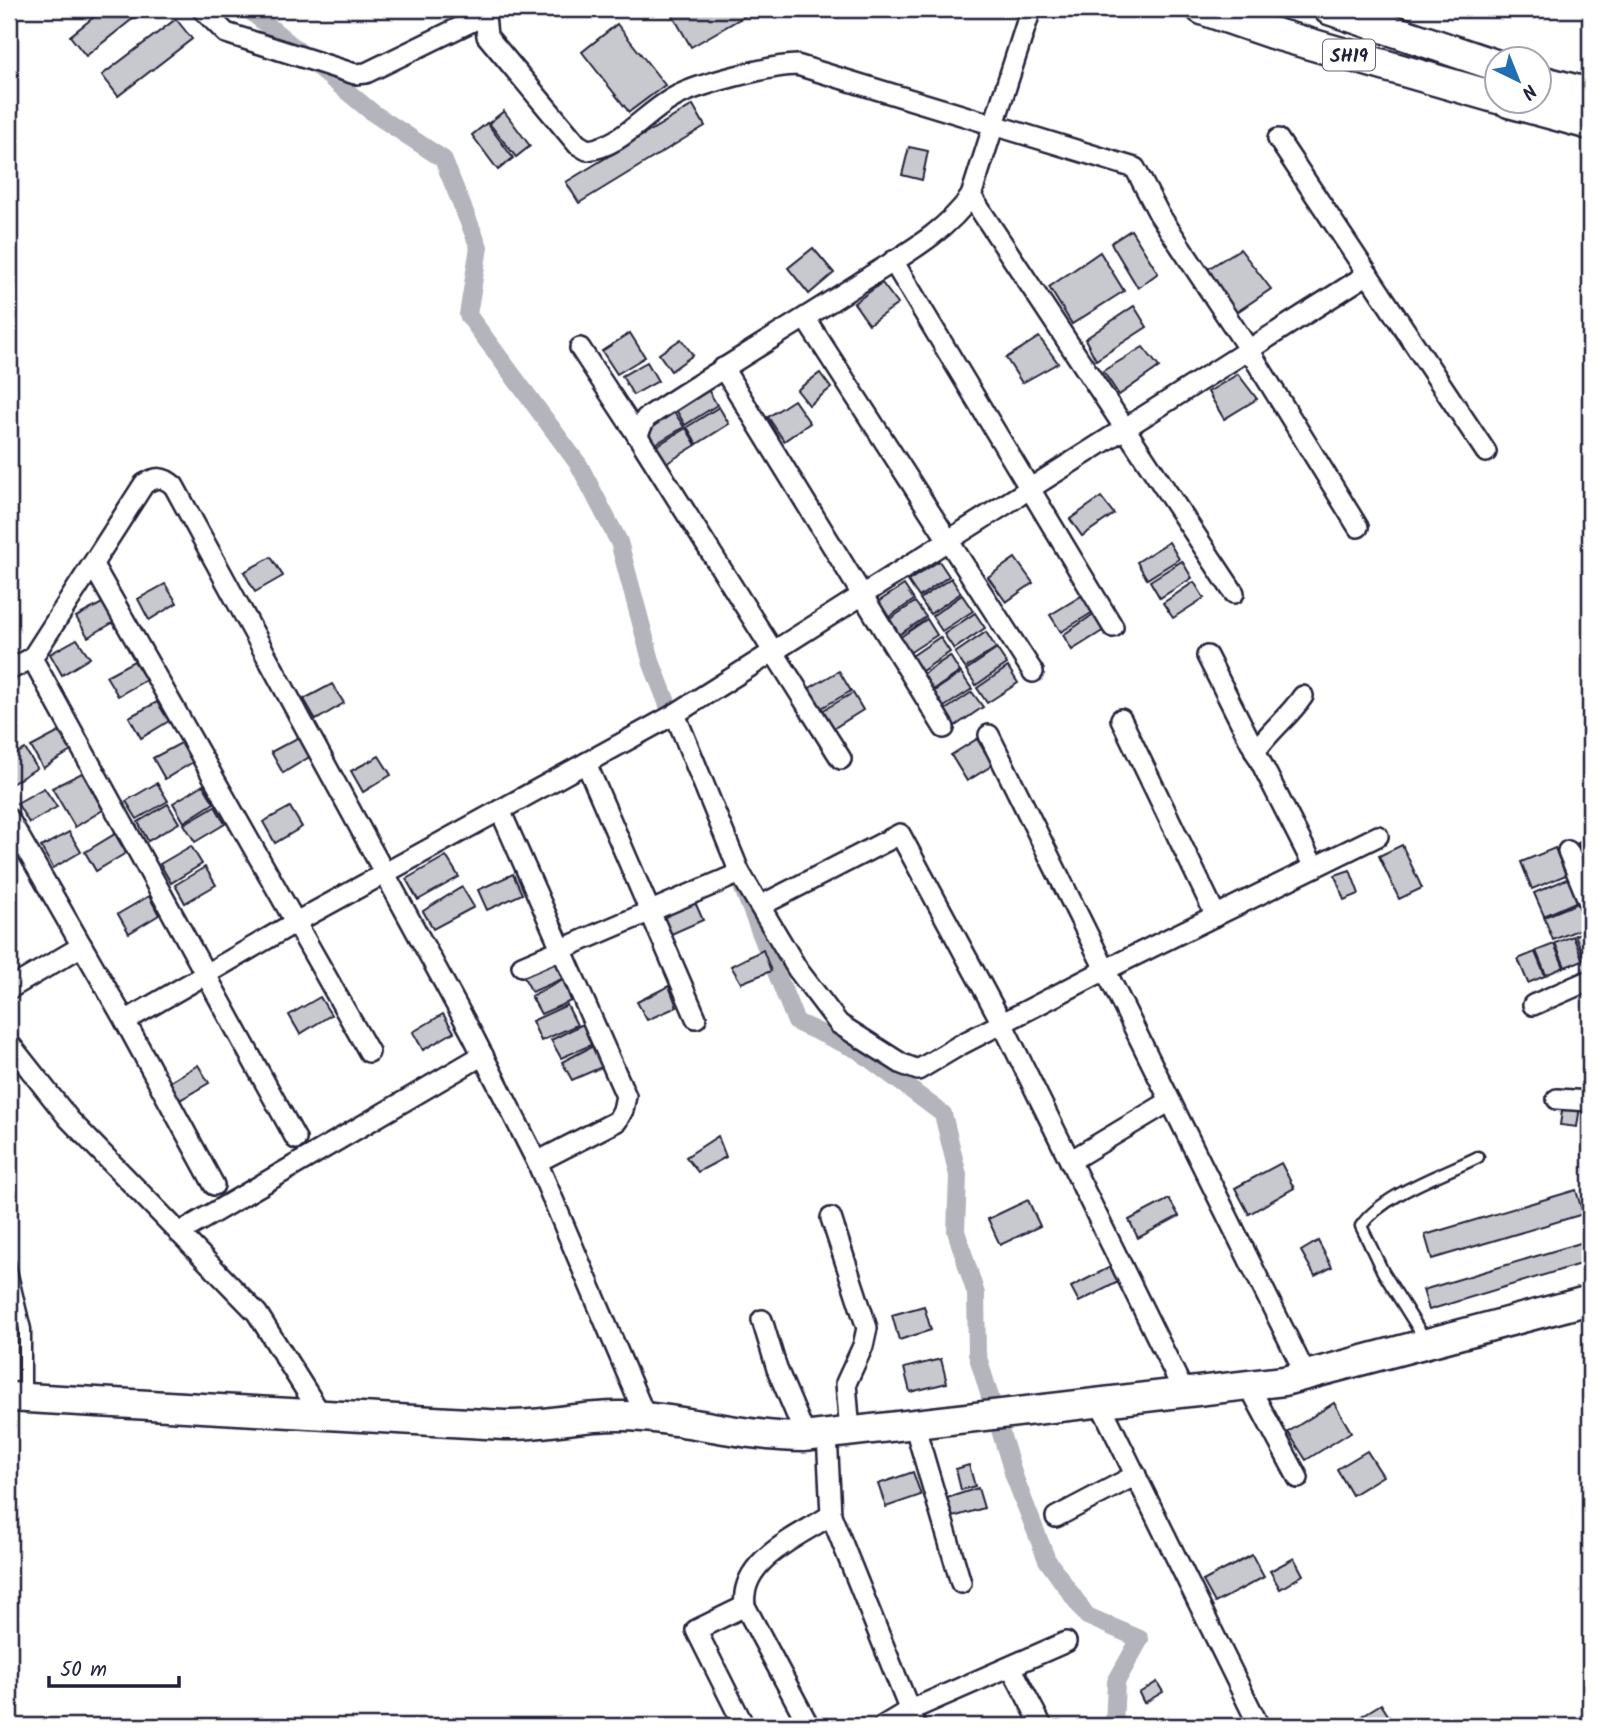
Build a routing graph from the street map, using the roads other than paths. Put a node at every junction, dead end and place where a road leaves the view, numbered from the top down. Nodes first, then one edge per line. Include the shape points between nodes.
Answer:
1 (202, 9) edge
2 (1031, 9) edge
3 (1202, 9) edge
4 (1329, 9) edge
5 (487, 12) edge
6 (1484, 62) edge
7 (1554, 85) edge
8 (1484, 94) edge
9 (1590, 94) edge
10 (1554, 114) edge
11 (1590, 124) edge
12 (993, 125) junction
13 (1278, 139) dead end
14 (971, 196) junction
15 (893, 261) junction
16 (1368, 274) junction
17 (805, 318) junction
18 (580, 348) dead end
19 (1249, 350) junction
20 (723, 368) junction
21 (1125, 429) junction
22 (637, 435) junction
23 (1486, 452) dead end
24 (1030, 490) junction
25 (1358, 527) dead end
26 (949, 542) junction
27 (93, 565) junction
28 (1234, 593) dead end
29 (863, 596) junction
30 (1113, 627) dead end
31 (774, 654) junction
32 (1207, 656) dead end
33 (32, 658) junction
34 (9, 670) edge
35 (1032, 672) dead end
36 (1303, 695) dead end
37 (675, 714) junction
38 (1121, 719) dead end
39 (944, 728) dead end
40 (989, 735) dead end
41 (1255, 752) junction
42 (841, 759) dead end
43 (586, 763) junction
44 (500, 810) junction
45 (9, 819) edge
46 (1378, 836) dead end
47 (1568, 852) dead end
48 (1314, 867) junction
49 (740, 873) junction
50 (384, 874) junction
51 (1588, 894) edge
52 (760, 906) junction
53 (650, 912) junction
54 (1216, 916) junction
55 (296, 922) junction
56 (82, 946) junction
57 (561, 950) junction
58 (522, 966) dead end
59 (1105, 970) junction
60 (205, 974) junction
61 (1590, 980) edge
62 (9, 989) edge
63 (1533, 1005) dead end
64 (696, 1018) dead end
65 (125, 1021) junction
66 (1003, 1025) junction
67 (9, 1043) edge
68 (369, 1052) dead end
69 (483, 1055) junction
70 (1557, 1099) dead end
71 (1170, 1101) junction
72 (1590, 1101) edge
73 (296, 1139) dead end
74 (1478, 1157) dead end
75 (1070, 1161) junction
76 (537, 1162) junction
77 (214, 1185) dead end
78 (831, 1218) dead end
79 (179, 1233) junction
80 (9, 1262) edge
81 (1590, 1300) edge
82 (762, 1320) dead end
83 (1428, 1344) junction
84 (1307, 1377) junction
85 (1249, 1386) junction
86 (1185, 1394) junction
87 (17, 1398) edge
88 (1100, 1404) junction
89 (322, 1416) junction
90 (646, 1418) junction
91 (914, 1424) junction
92 (828, 1434) junction
93 (1136, 1475) junction
94 (1298, 1478) dead end
95 (831, 1515) junction
96 (1056, 1517) dead end
97 (961, 1583) dead end
98 (745, 1606) junction
99 (1066, 1642) dead end
100 (1011, 1667) junction
101 (912, 1718) edge
102 (744, 1726) edge
103 (809, 1726) edge
104 (883, 1726) edge
105 (1042, 1726) edge
106 (1259, 1726) edge

1 - 5 street via 226,33 355,74 366,73
2 - 12 street
3 - 8 main road, SH19
4 - 6 main road, SH19
5 - 12 street via 487,36 577,144 587,150 610,145 675,96 785,65
7 - 9 main road
10 - 11 main road
12 - 14 street
12 - 19 street via 1135,169 1159,214
13 - 16 street
14 - 15 street via 950,223
14 - 21 street
15 - 17 street
15 - 24 street
16 - 19 street
16 - 23 street
17 - 20 street
17 - 26 street
18 - 22 street
19 - 21 street
19 - 25 street
20 - 22 street via 646,418
20 - 29 street
21 - 24 street
21 - 28 street
22 - 31 street
24 - 26 street
24 - 30 street
26 - 29 street
26 - 35 street
27 - 33 street
27 - 50 street via 144,484 155,478 174,485
27 - 55 street
29 - 31 street
29 - 39 street
31 - 37 street
31 - 42 street
32 - 41 street
33 - 34 street
33 - 60 street
36 - 41 street
37 - 43 street
37 - 49 street
38 - 54 street
40 - 59 street
41 - 48 street
43 - 44 street
43 - 53 street
44 - 50 street
44 - 57 street
45 - 56 street
46 - 48 street
47 - 51 street
48 - 54 street
49 - 52 street
49 - 53 street
50 - 55 street
50 - 69 street
52 - 66 street via 798,970 839,1024 902,1064 918,1070
52 - 66 street via 900,834
53 - 57 street
53 - 64 street
54 - 59 street
55 - 60 street
55 - 68 street
56 - 62 street
56 - 65 street
57 - 58 street
57 - 76 street via 626,1096 617,1121
59 - 66 street
59 - 71 street
60 - 65 street
60 - 73 street
61 - 63 street
65 - 77 street
66 - 75 street
67 - 79 street via 69,1119
69 - 76 street
69 - 79 street
70 - 72 street
71 - 75 street
71 - 84 street
74 - 83 lane via 1394,1197 1371,1212 1361,1226 1382,1272
75 - 86 street
76 - 90 street
78 - 92 street via 867,1328
79 - 89 street via 257,1313
80 - 87 lane via 25,1329
81 - 83 street
82 - 92 street via 777,1369
83 - 84 street
84 - 85 street
85 - 86 street
85 - 94 street
86 - 88 street
87 - 89 street
88 - 91 street
88 - 93 street
89 - 90 street via 534,1426 620,1416
90 - 92 street via 762,1437
91 - 92 street
91 - 97 street
92 - 95 street
93 - 96 street
93 - 106 street
95 - 98 street via 757,1565 746,1580
95 - 101 street
98 - 102 street via 696,1630
98 - 103 street
99 - 100 street
100 - 101 street
100 - 105 street
101 - 104 street

